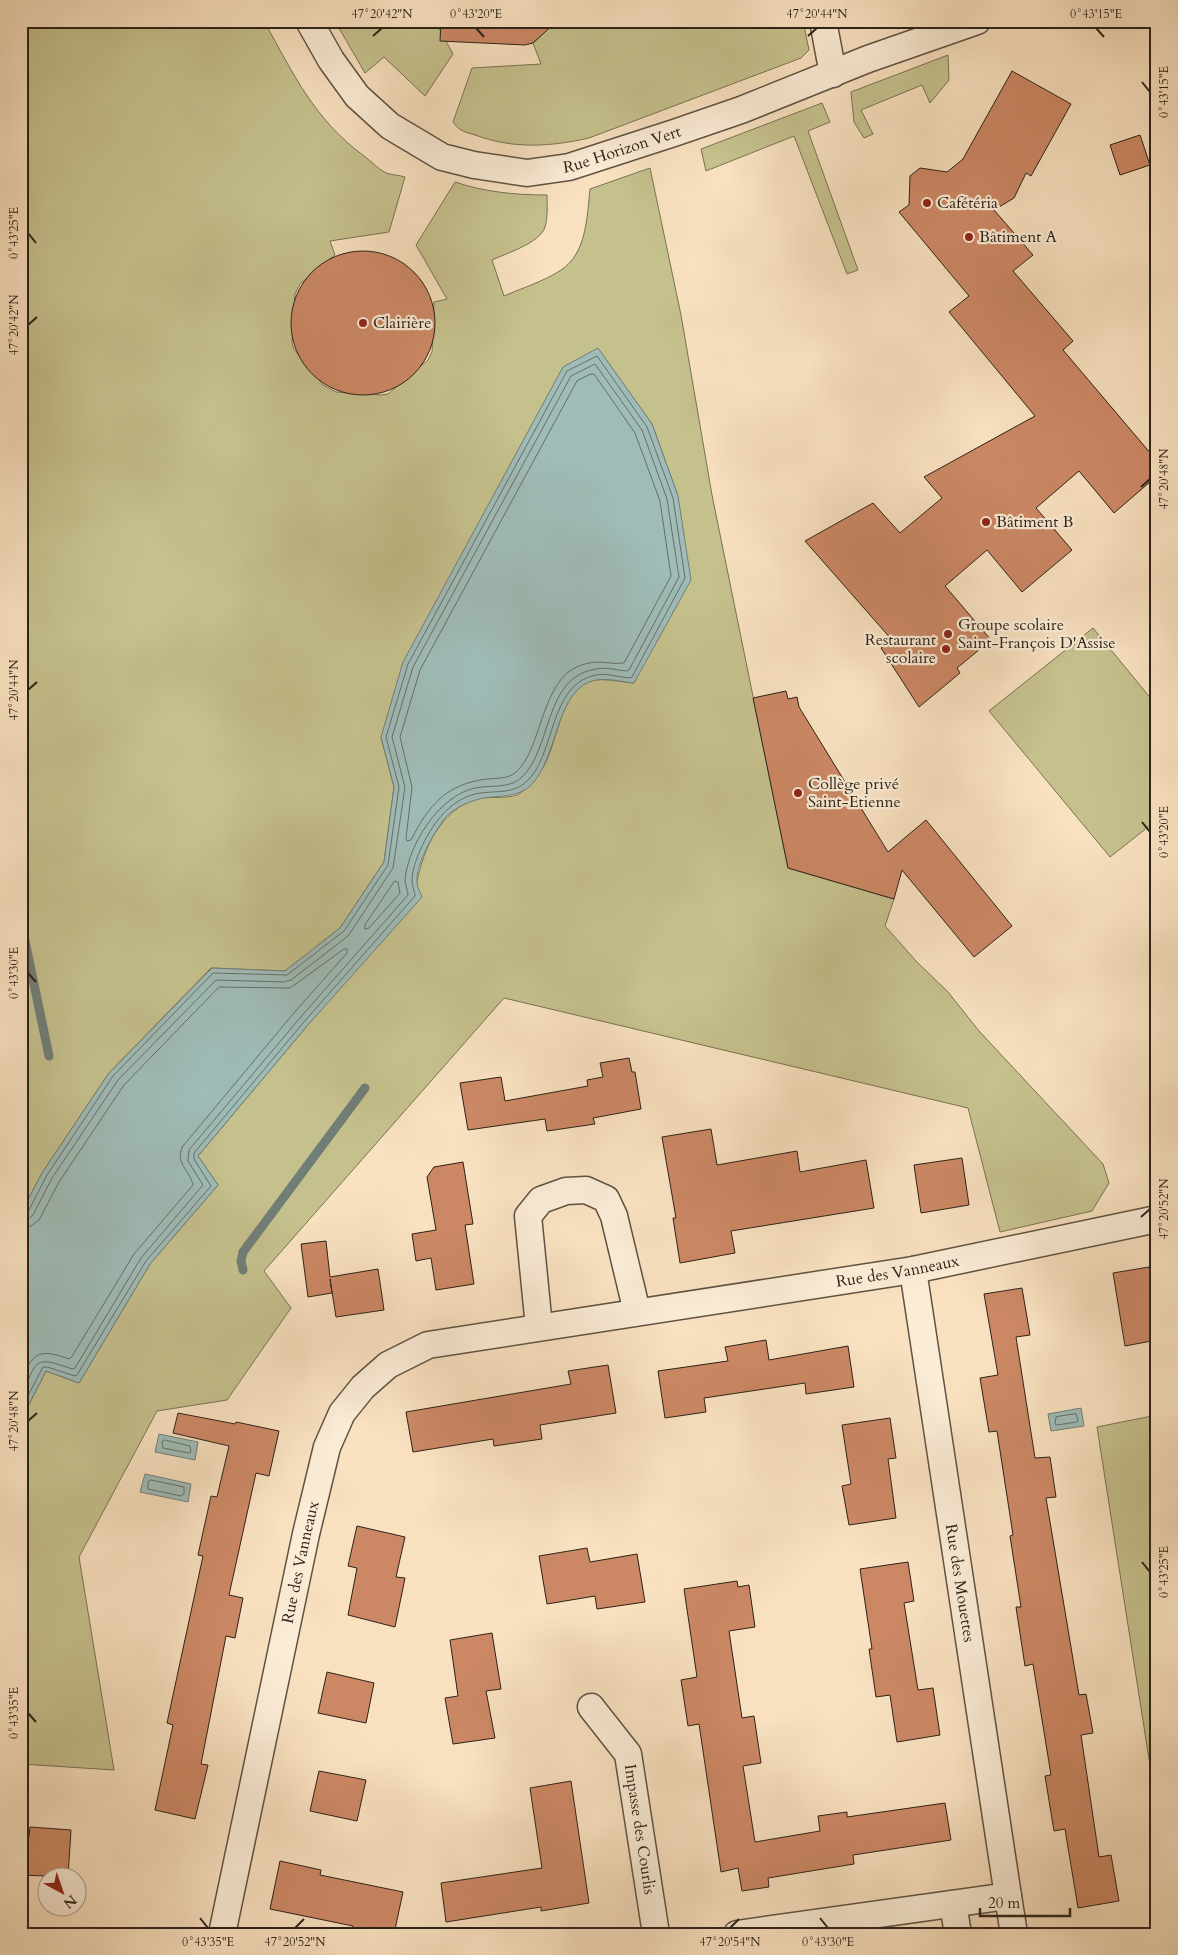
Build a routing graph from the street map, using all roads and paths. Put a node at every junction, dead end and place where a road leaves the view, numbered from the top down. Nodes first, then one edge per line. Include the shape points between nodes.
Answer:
1 (309, 21) edge
2 (822, 21) edge
3 (977, 21) edge
4 (833, 74) junction
5 (1157, 1219) edge
6 (913, 1270) junction
7 (637, 1312) junction
8 (539, 1327) junction
9 (591, 1708) dead end
10 (1008, 1896) junction
11 (953, 1904) junction
12 (222, 1934) edge
13 (656, 1934) edge
14 (737, 1934) edge
15 (958, 1934) edge
16 (1014, 1934) edge

1 - 4 street, Rue Horizon Vert via 357,96 390,126 442,157 474,166 527,173 569,167 741,110
2 - 4 street
3 - 4 street, Rue Horizon Vert
5 - 6 street, Rue des Vanneaux
6 - 7 street, Rue des Vanneaux
6 - 10 street, Rue des Mouettes
7 - 8 street, Rue des Vanneaux
7 - 8 street via 614,1216 606,1199 586,1190 566,1192 541,1200 528,1216
8 - 12 street, Rue des Vanneaux via 428,1345 388,1365 363,1387 342,1413 327,1447 306,1534
9 - 13 street, Impasse des Courlis via 628,1754
10 - 11 street
10 - 16 street, Rue des Mouettes
11 - 14 street
11 - 15 street

